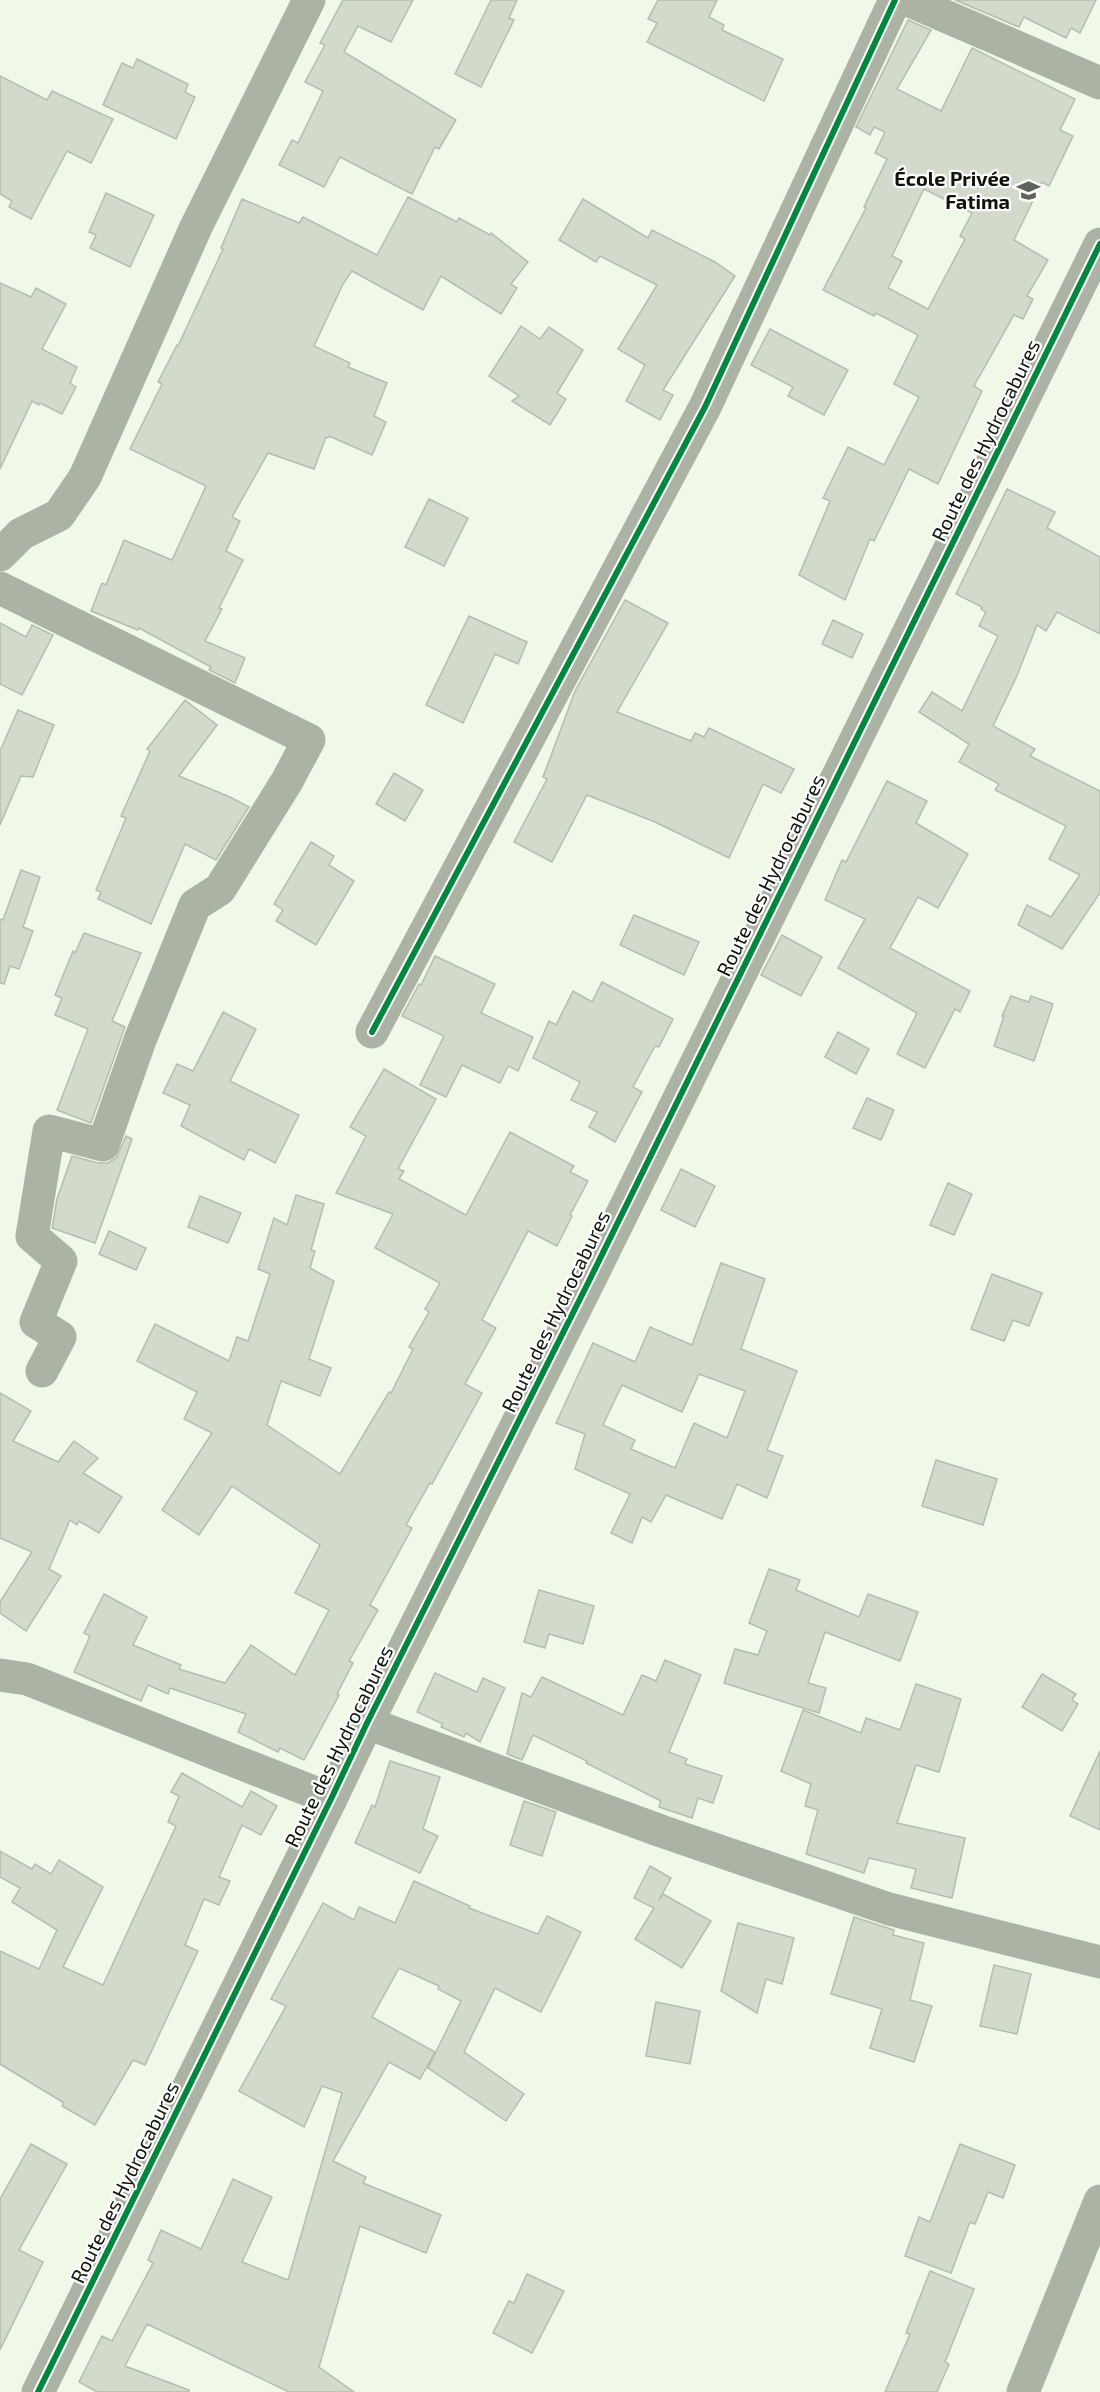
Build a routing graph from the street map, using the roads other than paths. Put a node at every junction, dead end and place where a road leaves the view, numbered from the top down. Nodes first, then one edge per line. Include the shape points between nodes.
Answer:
1 (309, 0) edge
2 (908, 0) edge
3 (1100, 83) edge
4 (1100, 244) edge
5 (0, 555) edge
6 (0, 588) edge
7 (372, 1032) dead end
8 (42, 1371) dead end
9 (0, 1675) edge
10 (367, 1723) junction
11 (331, 1799) junction
12 (1100, 1962) edge
13 (1100, 2201) edge
14 (38, 2392) edge
15 (1023, 2392) edge

1 - 5 street via 196,226 85,477 59,515 21,534
2 - 3 street
2 - 7 street via 705,407
4 - 10 street, Route des Hydrocabures
6 - 8 street via 309,740 220,889 195,905 140,1040 103,1145 49,1131 32,1236 61,1261 36,1322 60,1337
9 - 11 street via 27,1679
10 - 11 street, Route des Hydrocabures
10 - 12 street via 661,1831 889,1909
11 - 14 street, Route des Hydrocabures
13 - 15 street

